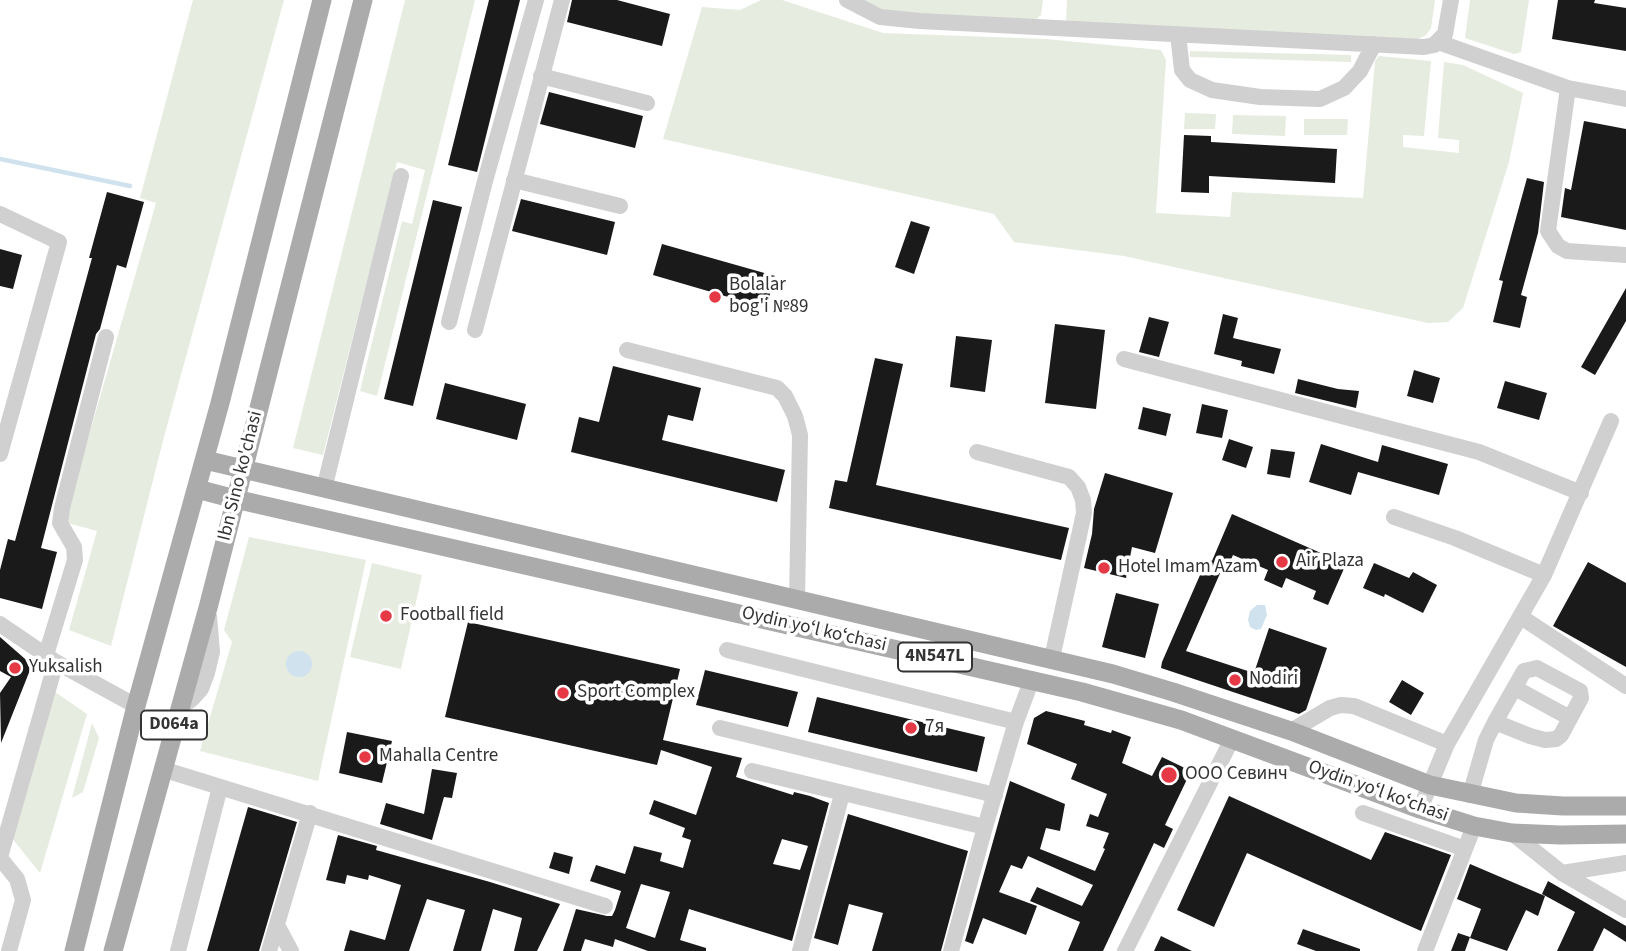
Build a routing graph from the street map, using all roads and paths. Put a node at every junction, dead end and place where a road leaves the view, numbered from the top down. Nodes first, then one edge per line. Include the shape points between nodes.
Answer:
1 (322, 0) edge
2 (363, 0) edge
3 (537, 0) edge
4 (562, 0) edge
5 (847, 0) edge
6 (1451, 0) edge
7 (1178, 34) junction
8 (1438, 42) junction
9 (1374, 44) junction
10 (541, 76) junction
11 (1568, 88) junction
12 (1626, 99) edge
13 (647, 103) dead end
14 (401, 176) dead end
15 (485, 181) junction
16 (513, 185) junction
17 (620, 206) dead end
18 (0, 214) edge
19 (1626, 255) edge
20 (449, 322) dead end
21 (475, 330) dead end
22 (106, 337) dead end
23 (627, 350) dead end
24 (1124, 359) dead end
25 (1611, 421) dead end
26 (977, 452) dead end
27 (0, 454) edge
28 (205, 460) junction
29 (242, 469) junction
30 (197, 489) junction
31 (324, 489) junction
32 (1581, 494) junction
33 (235, 499) junction
34 (1394, 517) dead end
35 (1544, 575) junction
36 (797, 600) junction
37 (1521, 617) junction
38 (0, 624) edge
39 (727, 650) dead end
40 (51, 658) junction
41 (1052, 658) junction
42 (1032, 679) junction
43 (1626, 686) edge
44 (1515, 688) junction
45 (136, 706) junction
46 (1570, 718) junction
47 (1016, 722) junction
48 (1495, 722) junction
49 (720, 728) dead end
50 (1291, 731) junction
51 (1232, 738) junction
52 (1447, 744) junction
53 (162, 769) junction
54 (752, 771) dead end
55 (1430, 785) junction
56 (220, 787) junction
57 (842, 794) junction
58 (995, 795) junction
59 (1470, 795) junction
60 (1396, 800) junction
61 (1626, 806) edge
62 (1420, 809) junction
63 (310, 813) junction
64 (1363, 814) dead end
65 (1389, 823) junction
66 (1474, 826) junction
67 (985, 827) junction
68 (1512, 833) junction
69 (1626, 834) edge
70 (1465, 849) junction
71 (0, 858) edge
72 (1626, 863) edge
73 (1562, 873) junction
74 (605, 906) dead end
75 (1626, 910) edge
76 (277, 925) junction
77 (9, 951) edge
78 (74, 951) edge
79 (113, 951) edge
80 (178, 951) edge
81 (269, 951) edge
82 (291, 951) edge
83 (800, 951) edge
84 (951, 951) edge
85 (1125, 951) edge
86 (1425, 951) edge

1 - 28 main road, Ibn Sino ko'chasi / D064a
2 - 29 main road, Ibn Sino ko'chasi / D064a
3 - 15 street
4 - 10 street
5 - 7 street via 880,17
6 - 8 street via 1447,30
7 - 9 street
7 - 9 street via 1182,69 1190,80 1212,90 1260,97 1320,99 1344,88 1360,71
8 - 9 street via 1424,47
8 - 11 street
10 - 13 street
10 - 16 street
11 - 12 street
11 - 19 street via 1548,231 1558,247 1567,251
14 - 31 street
15 - 16 street
15 - 20 street
16 - 17 street
16 - 21 street
18 - 27 street via 59,242
22 - 40 street via 62,508 60,523 74,547 75,560
23 - 36 street via 777,388 785,396 800,436
24 - 32 street via 1479,452
25 - 32 street
26 - 41 street via 1069,477 1083,500
28 - 29 main road, Oydin yoʻl koʻchasi / 4N547L
28 - 30 main road, Ibn Sino ko'chasi / D064a
29 - 31 main road, Oydin yoʻl koʻchasi / 4N547L
29 - 33 main road, Ibn Sino ko'chasi / D064a
30 - 33 main road, Oydin yoʻl koʻchasi
30 - 45 main road, Ibn Sino ko'chasi / D064a
31 - 36 main road, Oydin yoʻl koʻchasi / 4N547L
32 - 35 street
33 - 42 main road, Oydin yoʻl koʻchasi / 4N547L
33 - 53 main road, Ibn Sino ko'chasi / D064a
34 - 35 street
35 - 37 street
36 - 41 main road, Oydin yoʻl koʻchasi / 4N547L
37 - 43 street
37 - 52 street
38 - 40 street
39 - 47 street
40 - 45 street
40 - 71 street
41 - 50 main road, Oydin yoʻl koʻchasi / 4N547L
42 - 47 street
42 - 51 main road, Oydin yoʻl koʻchasi / 4N547L
44 - 46 street
44 - 46 street via 1528,668 1546,671 1580,691
44 - 48 street
45 - 78 main road, Ibn Sino ko'chasi / D064a
46 - 48 street via 1561,735 1545,740
47 - 58 street
48 - 59 street
49 - 58 street
50 - 52 street via 1329,708 1354,706
50 - 55 main road, Oydin yoʻl koʻchasi / 4N547L
51 - 60 main road, Oydin yoʻl koʻchasi / 4N547L
51 - 85 street
52 - 55 street
53 - 56 street
53 - 79 main road, Ibn Sino ko'chasi / D064a
54 - 57 street
55 - 59 main road, Oydin yoʻl koʻchasi / 4N547L
55 - 62 street
56 - 63 street
56 - 80 street
57 - 67 street
57 - 83 street
58 - 67 street
59 - 61 main road, Oydin yoʻl koʻchasi / 4N547L via 1517,803
60 - 62 main road, Oydin yoʻl koʻchasi / 4N547L
60 - 65 street
62 - 66 main road, Oydin yoʻl koʻchasi / 4N547L
63 - 74 street
63 - 76 street
64 - 65 street
65 - 70 street
66 - 68 main road, Oydin yoʻl koʻchasi / 4N547L
66 - 70 street
67 - 84 street
68 - 69 main road, Oydin yoʻl koʻchasi / 4N547L
68 - 73 street
70 - 86 street
71 - 77 street via 17,879 23,900
72 - 73 street
73 - 75 street
76 - 81 street
76 - 82 street

